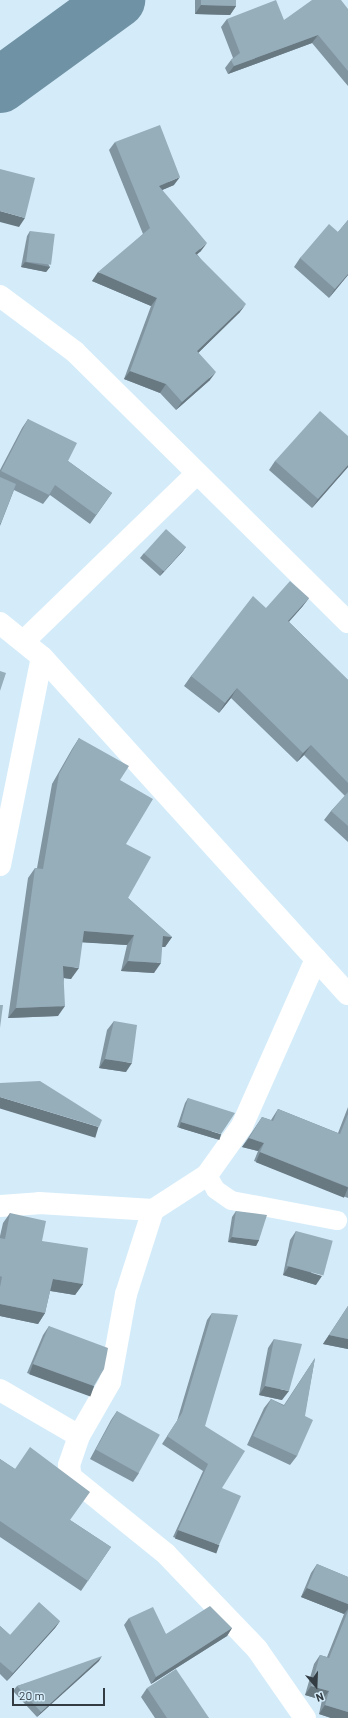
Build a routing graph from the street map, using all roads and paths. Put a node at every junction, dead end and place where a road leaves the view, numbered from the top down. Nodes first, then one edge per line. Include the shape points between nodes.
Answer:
1 (0, 296) edge
2 (196, 474) junction
3 (348, 622) edge
4 (0, 624) edge
5 (25, 640) junction
6 (42, 657) junction
7 (0, 865) edge
8 (316, 959) junction
9 (348, 994) edge
10 (207, 1176) junction
11 (0, 1206) edge
12 (153, 1210) junction
13 (337, 1220) dead end
14 (0, 1390) edge
15 (78, 1436) junction
16 (305, 1718) edge

1 - 2 street via 75,352
2 - 3 street via 227,499
2 - 5 street
4 - 5 street
5 - 6 street
6 - 7 street
6 - 8 street
8 - 9 street
8 - 10 street via 242,1126
10 - 12 street
10 - 13 lane via 215,1189 231,1200
11 - 12 street via 39,1203
12 - 15 street via 126,1294 110,1382
14 - 15 street
15 - 16 street via 69,1465 71,1477 166,1554 257,1649

